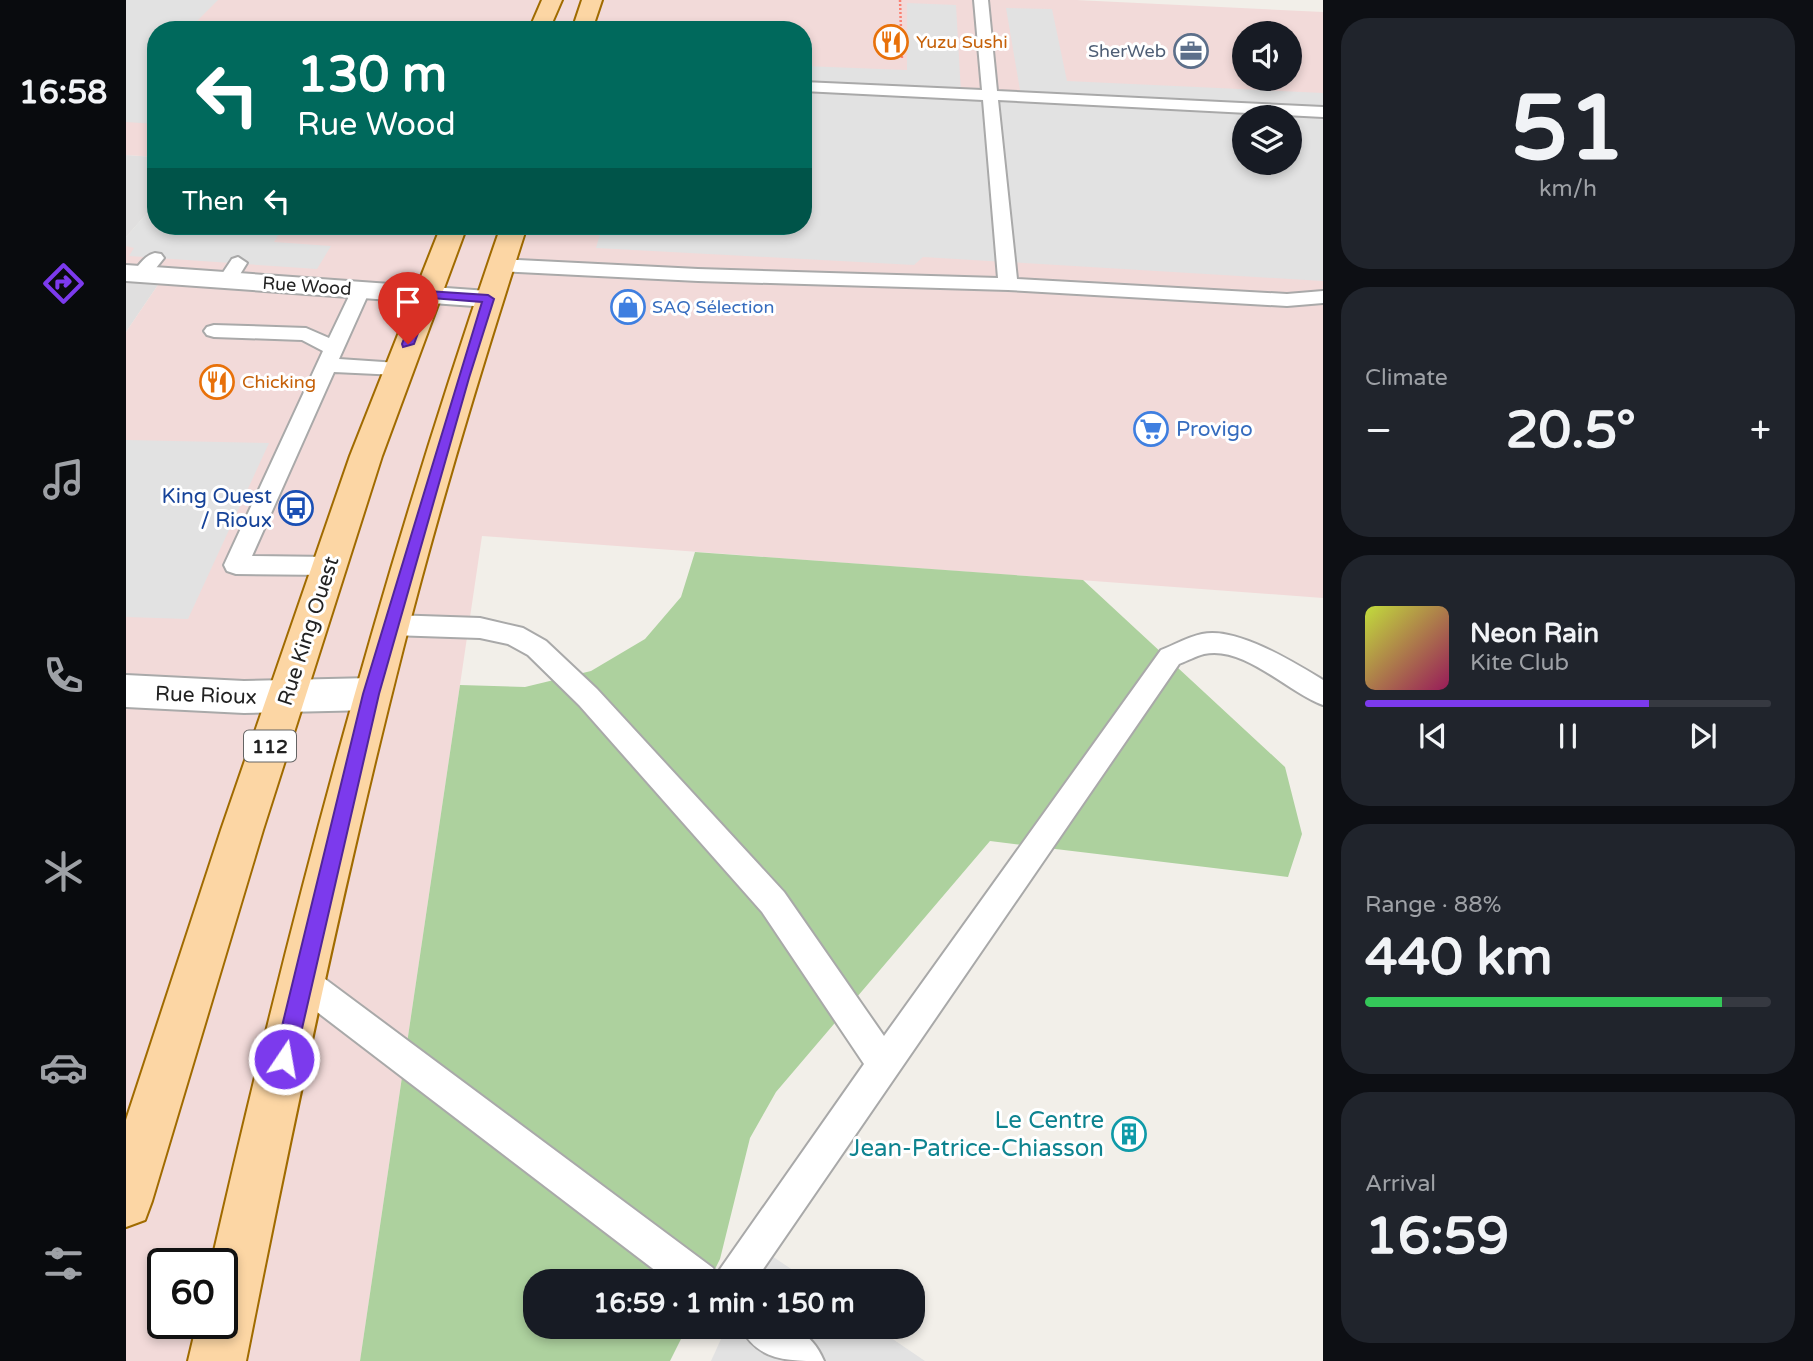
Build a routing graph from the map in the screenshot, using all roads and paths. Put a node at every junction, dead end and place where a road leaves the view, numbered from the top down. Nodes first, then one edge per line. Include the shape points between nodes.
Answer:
1 (552, 0) edge
2 (592, 0) edge
3 (981, 0) edge
4 (543, 21) edge
5 (585, 21) edge
6 (812, 86) edge
7 (990, 95) junction
8 (1323, 111) edge
9 (450, 235) edge
10 (511, 235) edge
11 (141, 269) edge
12 (494, 282) junction
13 (1008, 284) junction
14 (361, 290) junction
15 (427, 295) junction
16 (1323, 298) edge
17 (214, 331) dead end
18 (331, 357) junction
19 (398, 369) junction
20 (330, 566) junction
21 (391, 625) junction
22 (126, 691) edge
23 (371, 694) junction
24 (1323, 694) edge
25 (287, 696) junction
26 (302, 981) junction
27 (884, 1065) junction
28 (126, 1202) edge
29 (683, 1269) edge
30 (741, 1269) edge
31 (776, 1339) edge
32 (217, 1361) edge
33 (804, 1361) edge

1 - 4 main road
2 - 5 main road
3 - 7 lane
6 - 7 lane
7 - 8 lane
7 - 13 lane
9 - 15 main road, Rue King Ouest / 112
10 - 12 main road
11 - 14 street, Rue Wood via 232,272
12 - 13 lane via 794,279
12 - 15 street, Rue Wood
12 - 21 main road
13 - 16 lane via 1287,300
14 - 15 street, Rue Wood
14 - 18 lane
15 - 19 main road, Rue King Ouest / 112
17 - 18 lane via 306,334
18 - 19 lane
18 - 20 lane via 236,565
19 - 20 main road, Rue King Ouest / 112
20 - 25 main road, Rue King Ouest / 112
21 - 23 main road
21 - 27 lane via 480,628 513,635 537,648 588,697 773,902
22 - 25 street, Rue Rioux via 205,697
23 - 25 street, Rue Rioux
23 - 26 main road
24 - 27 lane via 1275,663 1234,647 1205,643 1170,657
25 - 28 main road, Rue King Ouest / 112
26 - 29 lane
26 - 32 main road
27 - 30 lane
31 - 33 lane

